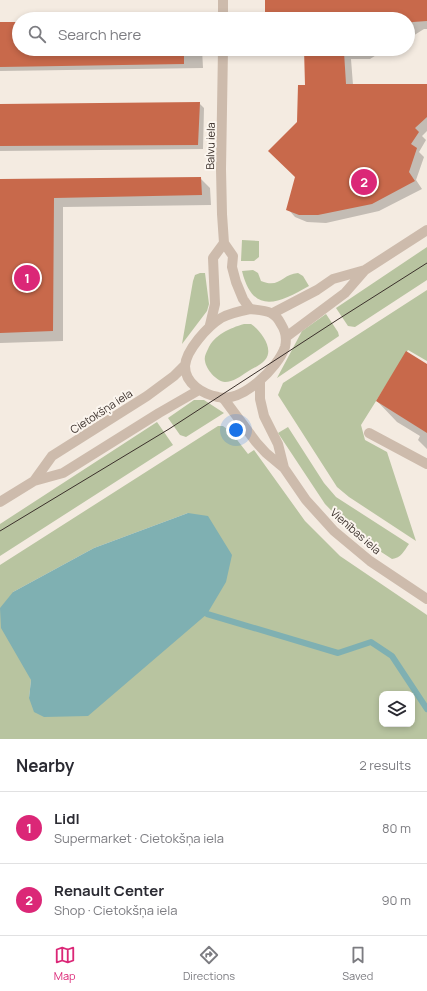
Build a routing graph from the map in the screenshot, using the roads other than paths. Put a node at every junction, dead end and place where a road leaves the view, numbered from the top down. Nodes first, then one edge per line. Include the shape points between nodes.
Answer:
1 (223, 0) edge
2 (223, 12) edge
3 (224, 56) edge
4 (427, 230) edge
5 (224, 243) junction
6 (365, 270) junction
7 (250, 309) junction
8 (272, 314) junction
9 (210, 325) junction
10 (286, 336) junction
11 (185, 365) junction
12 (260, 381) junction
13 (199, 390) junction
14 (224, 399) junction
15 (369, 433) dead end
16 (427, 464) edge
17 (284, 468) junction
18 (34, 481) junction
19 (0, 502) edge
20 (427, 599) edge

1 - 2 street
3 - 5 street, Balvu iela via 221,169
4 - 6 street
5 - 7 street, Balvu iela via 233,256 232,267 236,282
5 - 9 street via 213,258 215,304
6 - 8 street via 333,279
6 - 10 street via 345,293
7 - 8 street
7 - 9 street via 230,314
8 - 10 street via 283,327
9 - 11 street via 195,344
10 - 12 street via 285,346 279,358
11 - 13 street via 190,380
11 - 18 street, Cietokšņa iela via 147,396 52,456
12 - 14 street
12 - 17 street, Vienības iela via 263,410 278,444
13 - 14 street
13 - 18 street, Cietokšņa iela via 62,473
14 - 17 street, Vienības iela via 261,448
15 - 16 street
17 - 20 street, Vienības iela via 306,500 334,531 370,561
18 - 19 street, Cietokšņa iela

